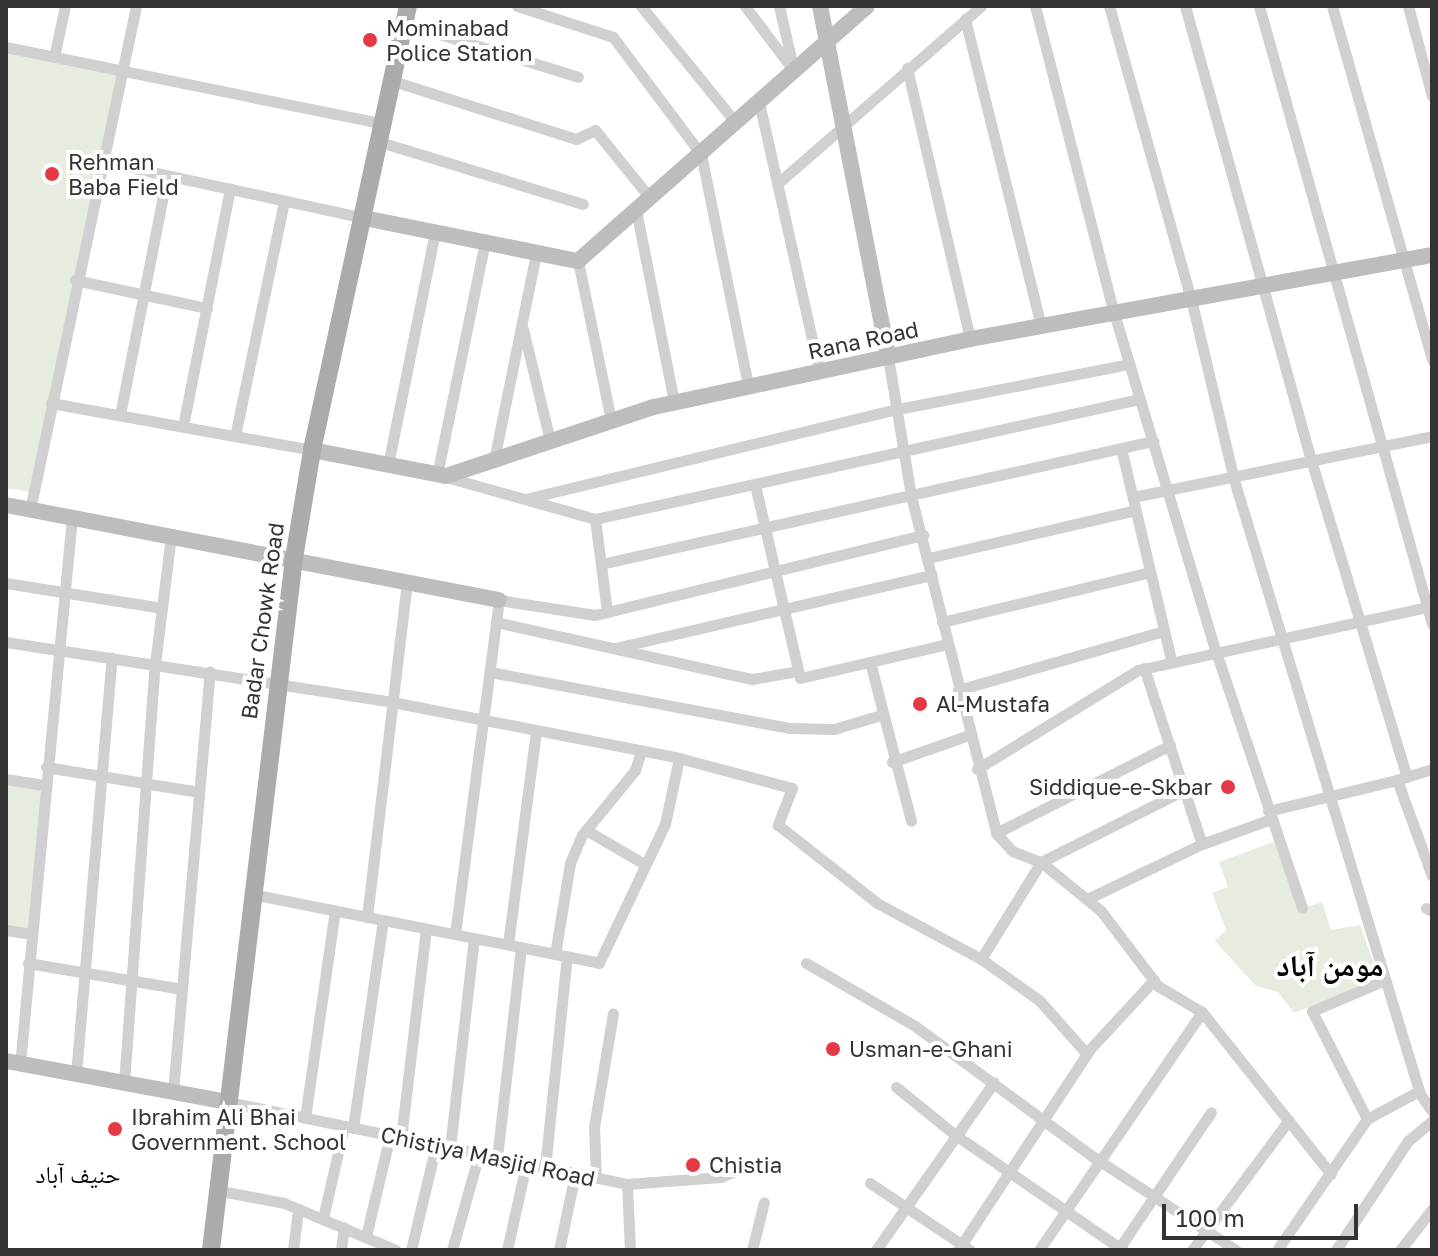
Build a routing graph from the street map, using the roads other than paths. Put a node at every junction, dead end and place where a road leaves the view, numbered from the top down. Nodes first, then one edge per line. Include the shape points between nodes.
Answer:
1 (65, 6) edge
2 (136, 6) edge
3 (517, 6) edge
4 (641, 6) edge
5 (745, 6) edge
6 (779, 6) edge
7 (820, 6) edge
8 (867, 6) edge
9 (981, 6) edge
10 (1035, 6) edge
11 (1109, 6) edge
12 (1185, 6) edge
13 (1259, 6) edge
14 (1332, 6) edge
15 (1408, 6) edge
16 (406, 14) edge
17 (965, 19) junction
18 (827, 42) junction
19 (6, 47) edge
20 (54, 57) junction
21 (907, 68) junction
22 (120, 71) junction
23 (794, 71) junction
24 (578, 77) dead end
25 (393, 81) junction
26 (1432, 96) edge
27 (759, 102) junction
28 (843, 122) junction
29 (736, 123) junction
30 (382, 133) junction
31 (701, 154) junction
32 (101, 161) junction
33 (167, 176) junction
34 (777, 184) junction
35 (230, 189) junction
36 (650, 198) junction
37 (284, 201) junction
38 (583, 204) dead end
39 (636, 210) junction
40 (364, 218) junction
41 (435, 232) junction
42 (485, 242) junction
43 (536, 253) junction
44 (1432, 255) edge
45 (1405, 260) junction
46 (578, 261) junction
47 (1332, 273) junction
48 (75, 280) junction
49 (1266, 285) junction
50 (144, 296) junction
51 (1191, 299) junction
52 (207, 308) junction
53 (1114, 313) junction
54 (521, 325) junction
55 (1041, 326) junction
56 (970, 339) junction
57 (888, 357) junction
58 (1432, 360) edge
59 (1130, 364) junction
60 (819, 371) junction
61 (748, 386) junction
62 (1140, 399) junction
63 (674, 402) junction
64 (51, 403) junction
65 (898, 409) junction
66 (120, 415) junction
67 (611, 421) junction
68 (183, 426) junction
69 (235, 436) junction
70 (1432, 436) edge
71 (550, 441) junction
72 (1153, 441) junction
73 (1382, 447) junction
74 (1121, 448) junction
75 (312, 450) junction
76 (906, 450) junction
77 (494, 460) junction
78 (1312, 463) junction
79 (388, 465) junction
80 (441, 476) junction
81 (1234, 480) junction
82 (755, 485) junction
83 (1169, 490) junction
84 (911, 496) junction
85 (1133, 497) junction
86 (524, 499) junction
87 (6, 505) edge
88 (30, 510) junction
89 (1136, 510) junction
90 (72, 517) junction
91 (595, 519) junction
92 (765, 529) junction
93 (171, 535) junction
94 (923, 535) junction
95 (294, 558) junction
96 (928, 558) junction
97 (601, 564) junction
98 (774, 568) junction
99 (1150, 572) junction
100 (932, 575) junction
101 (407, 581) junction
102 (6, 583) edge
103 (63, 592) junction
104 (499, 600) junction
105 (1430, 606) edge
106 (162, 608) junction
107 (784, 609) junction
108 (607, 612) junction
109 (496, 622) junction
110 (942, 622) junction
111 (1361, 622) junction
112 (1432, 624) edge
113 (1164, 631) junction
114 (1283, 635) junction
115 (6, 642) edge
116 (947, 644) junction
117 (615, 648) junction
118 (1215, 649) junction
119 (56, 650) junction
120 (112, 658) junction
121 (1171, 660) junction
122 (870, 662) junction
123 (155, 664) junction
124 (1144, 668) junction
125 (798, 671) junction
126 (210, 672) junction
127 (490, 672) junction
128 (276, 681) junction
129 (958, 690) junction
130 (392, 702) junction
131 (881, 715) junction
132 (483, 720) junction
133 (536, 731) junction
134 (969, 735) junction
135 (1170, 745) junction
136 (641, 751) junction
137 (679, 758) junction
138 (892, 762) junction
139 (46, 767) junction
140 (977, 769) junction
141 (1432, 769) edge
142 (101, 776) junction
143 (1402, 778) junction
144 (6, 779) edge
145 (146, 783) junction
146 (44, 785) junction
147 (1184, 790) junction
148 (199, 792) junction
149 (1329, 797) junction
150 (1270, 815) junction
151 (911, 821) dead end
152 (586, 830) junction
153 (996, 833) junction
154 (1202, 844) junction
155 (1041, 862) junction
156 (646, 865) junction
157 (1432, 876) edge
158 (252, 894) junction
159 (1087, 899) junction
160 (1302, 908) dead end
161 (335, 910) junction
162 (367, 917) junction
163 (383, 920) junction
164 (426, 928) junction
165 (6, 930) edge
166 (31, 934) junction
167 (455, 934) junction
168 (474, 938) junction
169 (508, 944) junction
170 (521, 947) junction
171 (561, 955) junction
172 (981, 959) junction
173 (28, 963) junction
174 (806, 963) dead end
175 (84, 973) junction
176 (1154, 980) junction
177 (1385, 980) junction
178 (132, 981) junction
179 (182, 989) junction
180 (1202, 1012) junction
181 (613, 1014) dead end
182 (1087, 1054) junction
183 (13, 1062) edge
184 (76, 1074) junction
185 (994, 1082) junction
186 (124, 1083) junction
187 (896, 1087) dead end
188 (1419, 1091) junction
189 (173, 1092) junction
190 (228, 1102) junction
191 (1432, 1111) edge
192 (1211, 1112) dead end
193 (305, 1118) junction
194 (1367, 1119) junction
195 (1044, 1120) junction
196 (1289, 1120) junction
197 (1432, 1121) edge
198 (348, 1127) junction
199 (954, 1134) junction
200 (395, 1137) junction
201 (436, 1145) junction
202 (450, 1148) junction
203 (479, 1154) junction
204 (497, 1158) junction
205 (1099, 1161) junction
206 (526, 1164) junction
207 (747, 1166) dead end
208 (545, 1168) junction
209 (1008, 1171) junction
210 (575, 1174) junction
211 (1331, 1174) junction
212 (596, 1178) junction
213 (870, 1183) dead end
214 (627, 1184) junction
215 (216, 1190) junction
216 (1155, 1197) junction
217 (764, 1202) dead end
218 (906, 1207) junction
219 (298, 1209) junction
220 (1432, 1209) edge
221 (1064, 1212) junction
222 (323, 1218) junction
223 (344, 1227) junction
224 (1207, 1231) junction
225 (366, 1236) junction
226 (963, 1248) edge
227 (1120, 1249) edge
228 (211, 1250) edge
229 (293, 1250) edge
230 (341, 1250) edge
231 (395, 1250) edge
232 (411, 1250) edge
233 (452, 1250) edge
234 (507, 1250) edge
235 (559, 1250) edge
236 (630, 1250) edge
237 (752, 1250) edge
238 (876, 1250) edge
239 (1039, 1250) edge
240 (1192, 1250) edge
241 (1236, 1250) edge
242 (1277, 1250) edge
243 (1336, 1250) edge
244 (1400, 1250) edge

1 - 20 street
2 - 22 street
3 - 31 street via 613,37
4 - 29 street
5 - 23 street
6 - 23 street
7 - 18 street
8 - 18 street
9 - 17 street
10 - 53 street
11 - 51 street
12 - 49 street
13 - 47 street
14 - 45 street
15 - 26 street
16 - 24 street
16 - 25 main road, Badar Chowk Road
17 - 21 street
17 - 55 street
18 - 23 street
18 - 28 street
19 - 20 street
20 - 22 street
21 - 28 street
21 - 56 street
22 - 30 street
22 - 32 street
23 - 27 street
25 - 30 main road, Badar Chowk Road
25 - 36 street via 576,139 595,130
27 - 29 street
27 - 34 street
28 - 34 street
28 - 57 street
29 - 31 street
30 - 38 street
30 - 40 main road, Badar Chowk Road
31 - 36 street
31 - 61 street
32 - 33 street
32 - 48 street
33 - 35 street
33 - 50 street
34 - 60 street
35 - 37 street
35 - 52 street
36 - 39 street
37 - 40 street
37 - 69 street
39 - 46 street
39 - 63 street
40 - 41 street
40 - 75 main road, Badar Chowk Road
41 - 42 street
41 - 79 street
42 - 43 street
42 - 80 street
43 - 46 street
43 - 54 street
44 - 45 street, Rana Road
45 - 47 street, Rana Road
45 - 58 street
46 - 67 street
47 - 49 street, Rana Road
47 - 73 street
48 - 50 street
48 - 64 street
49 - 51 street, Rana Road
49 - 78 street
50 - 52 street
50 - 66 street
51 - 53 street, Rana Road
51 - 81 street
52 - 68 street
53 - 55 street, Rana Road
53 - 59 street
54 - 71 street
54 - 77 street
55 - 56 street, Rana Road
56 - 57 street, Rana Road
57 - 60 street, Rana Road
57 - 65 street
59 - 62 street
59 - 65 street
60 - 61 street, Rana Road
61 - 63 street, Rana Road
62 - 72 street
62 - 76 street
63 - 67 street, Rana Road
64 - 66 street
64 - 88 street
65 - 76 street
65 - 86 street
66 - 68 street
67 - 71 street, Rana Road
68 - 69 street
69 - 75 street
70 - 73 street
71 - 77 street, Rana Road
72 - 74 street
72 - 83 street
73 - 78 street
73 - 105 street
74 - 84 street
74 - 85 street
75 - 79 street, Rana Road
75 - 95 main road, Badar Chowk Road
76 - 82 street
76 - 84 street
77 - 80 street, Rana Road
78 - 81 street
78 - 111 street
79 - 80 street, Rana Road
80 - 86 street
81 - 83 street
81 - 114 street
82 - 91 street
82 - 92 street
83 - 85 street
83 - 118 street
84 - 92 street
84 - 94 street
85 - 89 street
86 - 91 street
87 - 88 street
88 - 90 street
89 - 96 street
89 - 99 street
90 - 93 street
90 - 103 street
91 - 97 street
92 - 97 street
92 - 98 street
93 - 95 street
93 - 106 street
94 - 96 street
94 - 98 street
95 - 101 street
95 - 128 main road, Badar Chowk Road
96 - 100 street
97 - 108 street
98 - 107 street
98 - 108 street
99 - 110 street
99 - 113 street
100 - 107 street
100 - 110 street
101 - 104 street
101 - 130 street
102 - 103 street
103 - 106 street
103 - 119 street
104 - 108 street via 595,615
104 - 109 street
105 - 111 street
105 - 112 street
106 - 123 street
107 - 117 street
107 - 125 street
109 - 117 street
109 - 127 street
110 - 116 street
111 - 114 street
111 - 143 street
113 - 121 street
113 - 129 street
114 - 118 street
114 - 149 street
115 - 119 street
116 - 122 street
116 - 129 street
117 - 125 street via 752,679
118 - 121 street
118 - 150 street
119 - 120 street
119 - 139 street
120 - 123 street
120 - 142 street
121 - 124 street
122 - 125 street via 800,678
122 - 131 street
123 - 126 street
123 - 145 street
124 - 135 street
124 - 140 street via 1106,685
126 - 128 street
126 - 148 street
127 - 131 street via 789,728 834,729
127 - 132 street
128 - 130 street
128 - 158 main road, Badar Chowk Road
129 - 134 street
130 - 132 street
130 - 162 street
131 - 138 street
132 - 133 street
132 - 167 street
133 - 136 street
133 - 169 street
134 - 138 street
134 - 140 street
135 - 147 street
135 - 153 street
136 - 137 street
136 - 152 street via 635,770
137 - 156 street via 665,824
137 - 172 street via 792,788 778,825 877,903
138 - 151 street
139 - 142 street
139 - 146 street
140 - 153 street
141 - 143 street
142 - 145 street
142 - 175 street
143 - 149 street
143 - 157 street
144 - 146 street
145 - 148 street
145 - 178 street
146 - 166 street
147 - 154 street
147 - 155 street
148 - 179 street
149 - 150 street
149 - 177 street
150 - 154 street
150 - 160 street
152 - 156 street
152 - 171 street via 570,863
153 - 155 street via 1012,851
154 - 159 street
155 - 159 street
155 - 172 street
156 - 171 street via 599,963
158 - 161 street
158 - 190 main road, Badar Chowk Road
159 - 176 street
161 - 162 street
161 - 193 street
162 - 163 street
163 - 164 street
163 - 198 street
164 - 167 street
164 - 200 street
165 - 166 street
166 - 173 street
167 - 168 street
168 - 169 street
168 - 202 street
169 - 170 street
170 - 171 street
170 - 204 street
171 - 208 street
172 - 182 street via 1039,1000
173 - 175 street
173 - 183 street
174 - 185 street via 915,1026
175 - 178 street
175 - 184 street
176 - 180 street
176 - 182 street
177 - 188 street
177 - 194 street via 1312,1011
178 - 179 street
178 - 186 street
179 - 189 street
180 - 196 street
180 - 205 street
181 - 212 street via 594,1127
182 - 195 street
183 - 184 street
184 - 186 street
185 - 195 street
185 - 199 street
186 - 189 street
187 - 199 street
188 - 191 street
188 - 194 street
189 - 190 street
190 - 193 street, Chistiya Masjid Road
190 - 215 main road, Badar Chowk Road
192 - 216 street
193 - 198 street, Chistiya Masjid Road
194 - 211 street
195 - 205 street
195 - 209 street
196 - 211 street
196 - 224 street
197 - 243 street via 1408,1141
198 - 200 street, Chistiya Masjid Road
198 - 222 street
199 - 209 street
199 - 218 street
200 - 201 street, Chistiya Masjid Road
200 - 225 street
201 - 202 street, Chistiya Masjid Road
201 - 232 street
202 - 203 street, Chistiya Masjid Road
203 - 204 street, Chistiya Masjid Road
203 - 233 street
204 - 206 street, Chistiya Masjid Road
205 - 216 street
205 - 221 street
206 - 208 street, Chistiya Masjid Road
206 - 234 street
207 - 214 street, Chistiya Masjid Road via 721,1177
208 - 210 street, Chistiya Masjid Road
209 - 221 street
209 - 226 street
210 - 212 street, Chistiya Masjid Road
210 - 235 street
211 - 242 street
212 - 214 street, Chistiya Masjid Road
213 - 218 street
214 - 236 street
215 - 219 street
215 - 228 main road, Badar Chowk Road
216 - 224 street
216 - 227 street
217 - 237 street
218 - 226 street
218 - 238 street
219 - 222 street
219 - 229 street
220 - 244 street
221 - 227 street
221 - 239 street
222 - 223 street
223 - 225 street
223 - 230 street
224 - 240 street
224 - 241 street
225 - 231 street

